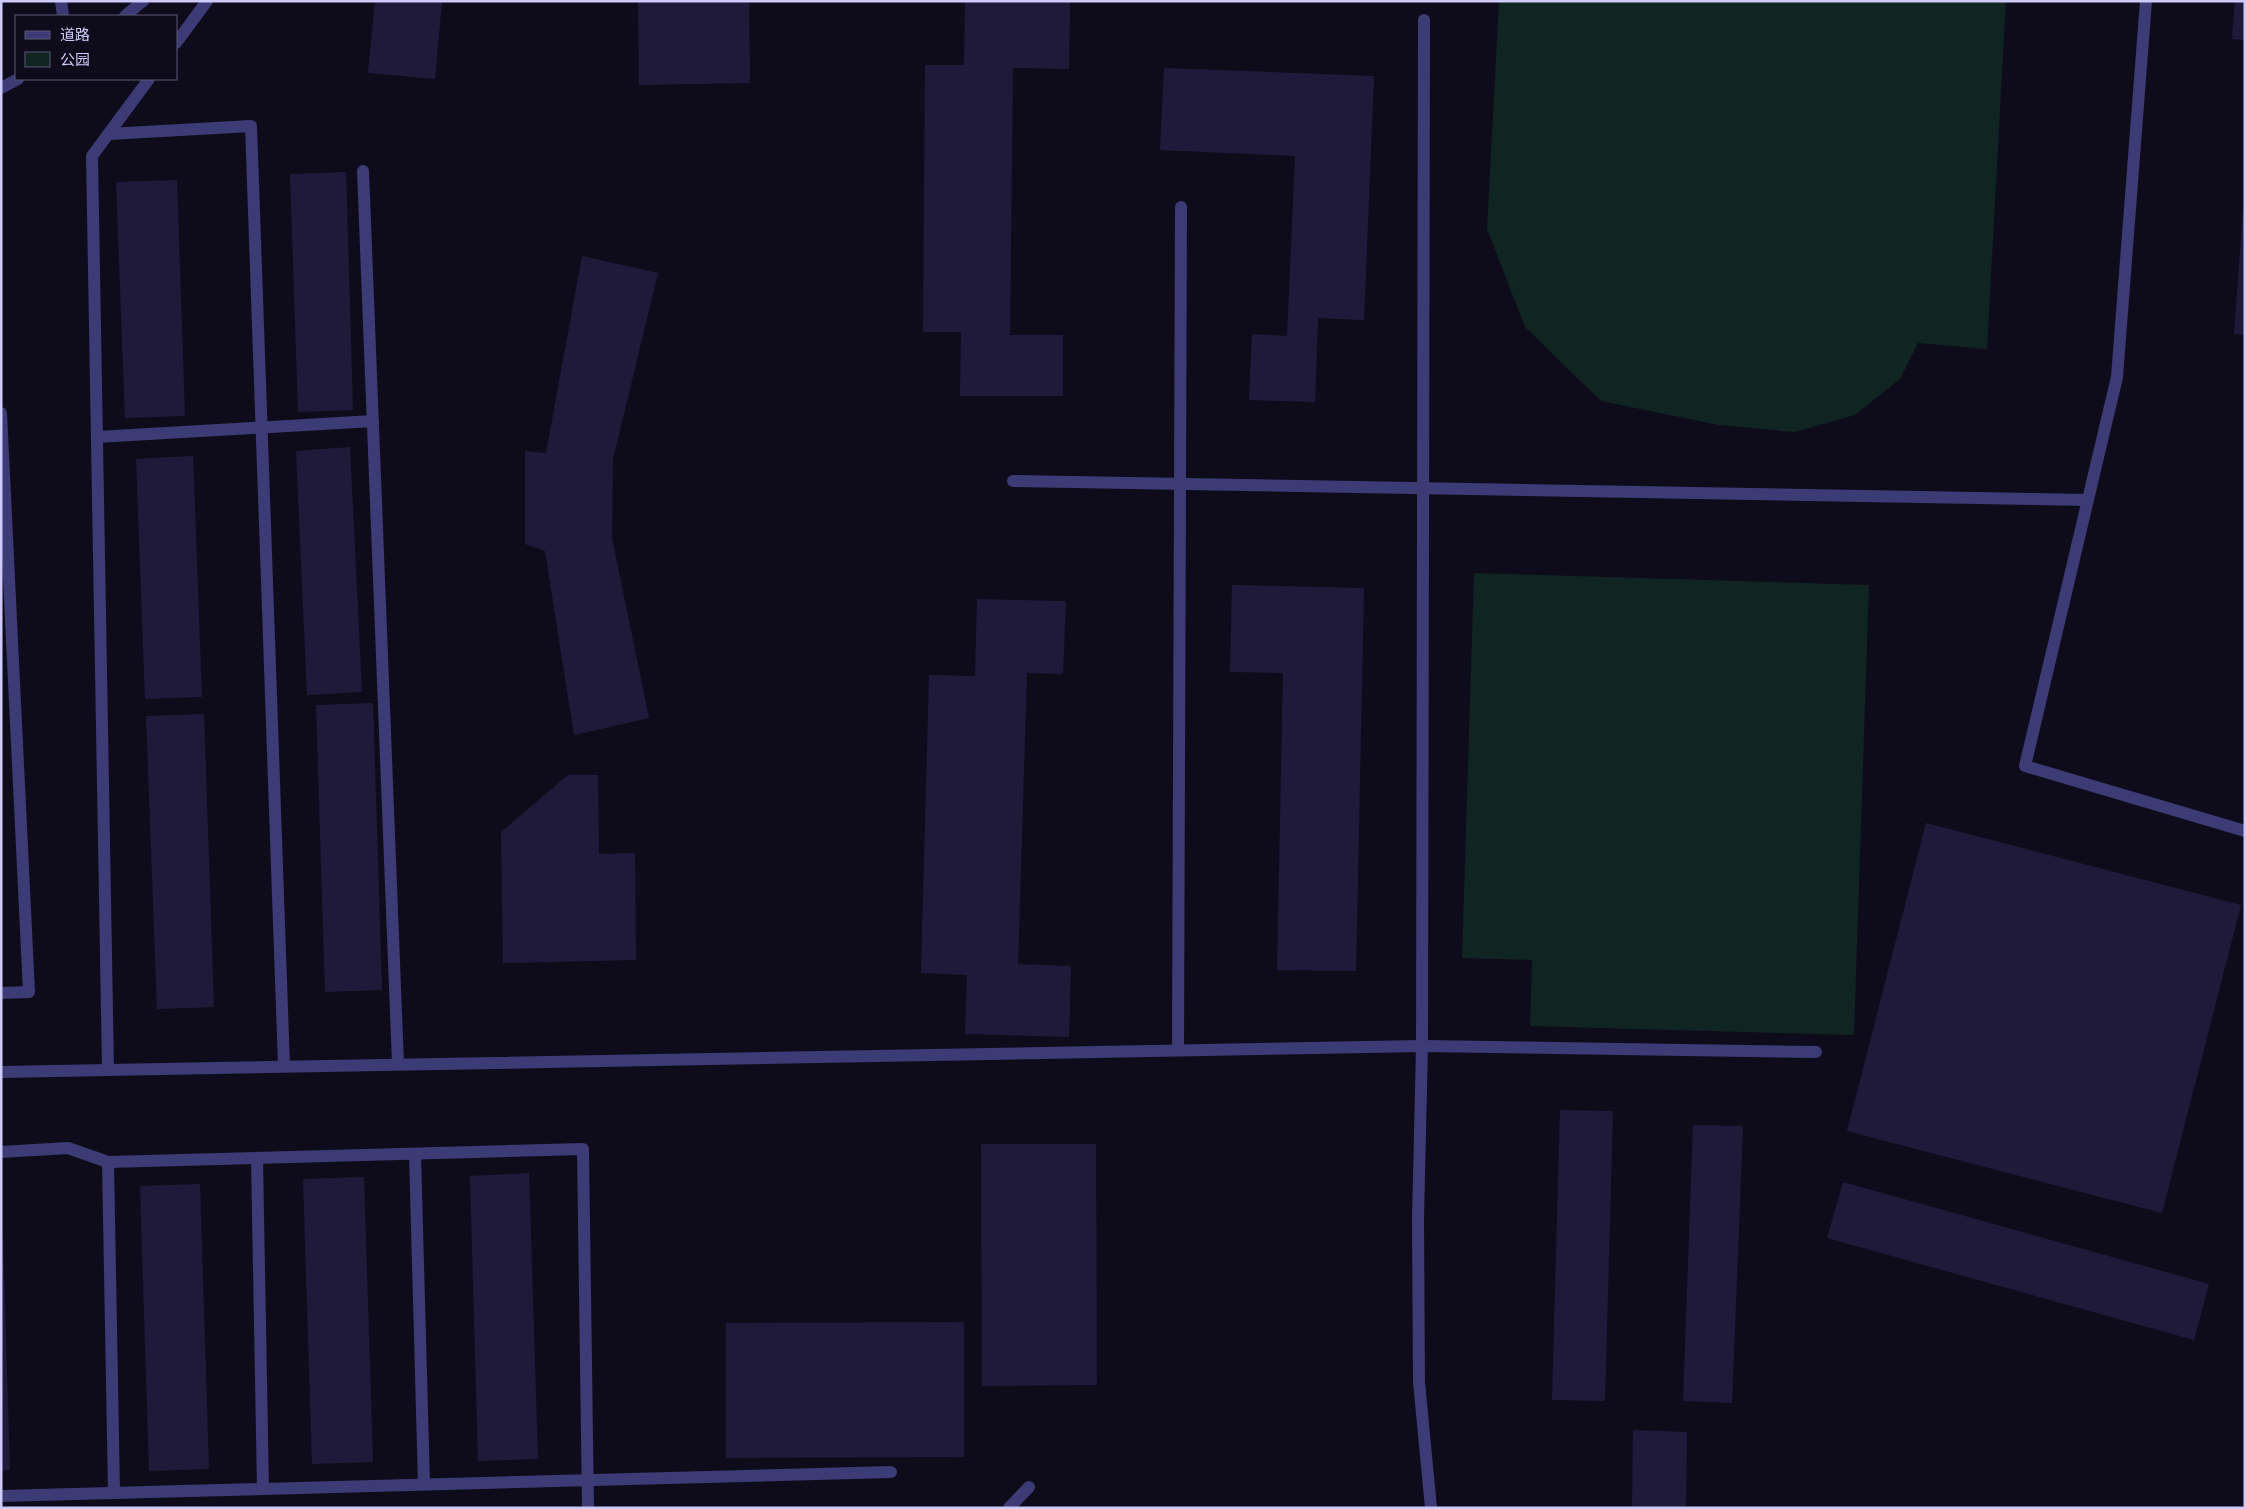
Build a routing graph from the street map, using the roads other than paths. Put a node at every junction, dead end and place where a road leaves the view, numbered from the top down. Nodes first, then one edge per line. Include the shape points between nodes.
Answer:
1 (61, 1) edge
2 (143, 1) edge
3 (207, 1) edge
4 (2146, 1) edge
5 (63, 15) edge
6 (126, 15) edge
7 (1424, 20) dead end
8 (178, 40) edge
9 (16, 80) edge
10 (149, 80) edge
11 (1, 88) edge
12 (108, 134) junction
13 (364, 171) dead end
14 (1181, 207) dead end
15 (1, 413) edge
16 (373, 421) junction
17 (262, 428) junction
18 (97, 437) junction
19 (1013, 481) dead end
20 (1180, 484) junction
21 (1423, 488) junction
22 (2088, 500) junction
23 (8, 671) edge
24 (2245, 831) edge
25 (1, 993) edge
26 (1422, 1046) junction
27 (1178, 1050) junction
28 (1816, 1052) dead end
29 (398, 1064) junction
30 (284, 1066) junction
31 (108, 1070) junction
32 (1, 1072) edge
33 (1, 1152) edge
34 (415, 1154) junction
35 (257, 1159) junction
36 (108, 1162) junction
37 (891, 1472) dead end
38 (588, 1480) junction
39 (424, 1484) junction
40 (1029, 1487) dead end
41 (263, 1489) junction
42 (114, 1493) junction
43 (1, 1496) edge
44 (588, 1508) edge
45 (1009, 1508) edge
46 (1431, 1508) edge

1 - 5 street
2 - 6 street
3 - 8 street
4 - 22 street via 2117,377
7 - 21 street
9 - 11 street
10 - 12 street
12 - 17 street via 252,126
12 - 18 street via 92,156
13 - 16 street
14 - 20 street
15 - 23 street
16 - 17 street
16 - 29 street
17 - 18 street
17 - 30 street
18 - 31 street
19 - 20 street
20 - 21 street
20 - 27 street
21 - 22 street
21 - 26 street
22 - 24 street via 2025,766
23 - 25 street via 29,992
26 - 27 street
26 - 28 street
26 - 46 street via 1419,1382
27 - 29 street
29 - 30 street
30 - 31 street
31 - 32 street
33 - 36 street via 68,1148
34 - 35 street
34 - 38 street via 583,1149
34 - 39 street
35 - 36 street
35 - 41 street
36 - 42 street
37 - 38 street
38 - 39 street
38 - 44 street
39 - 41 street
40 - 45 street
41 - 42 street
42 - 43 street

